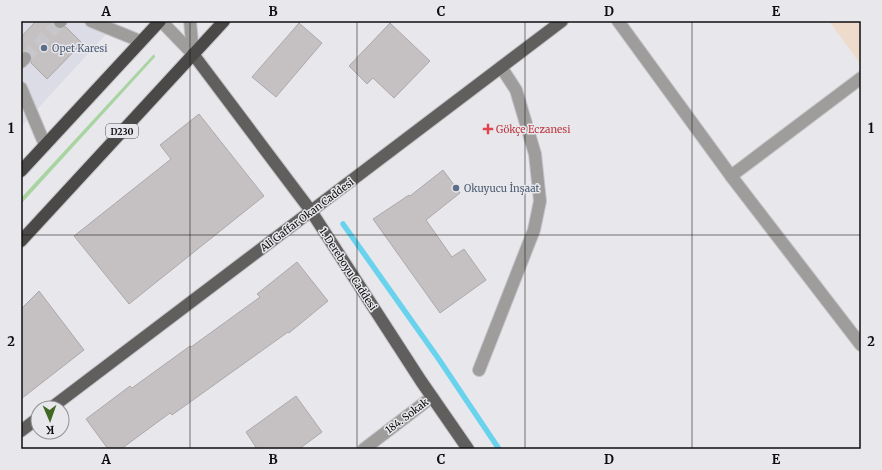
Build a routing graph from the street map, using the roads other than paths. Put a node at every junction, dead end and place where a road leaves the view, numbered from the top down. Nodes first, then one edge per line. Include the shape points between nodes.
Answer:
1 (91, 21) edge
2 (160, 21) edge
3 (190, 21) edge
4 (224, 21) edge
5 (562, 21) edge
6 (618, 21) edge
7 (140, 41) junction
8 (193, 54) junction
9 (501, 67) junction
10 (861, 78) edge
11 (21, 88) edge
12 (45, 145) junction
13 (21, 170) edge
14 (732, 176) junction
15 (311, 211) junction
16 (21, 241) edge
17 (861, 345) edge
18 (478, 370) dead end
19 (432, 397) junction
20 (62, 400) edge
21 (30, 424) edge
22 (21, 431) edge
23 (364, 449) edge
24 (468, 449) edge

1 - 7 street
2 - 7 highway
2 - 8 street
3 - 8 street
4 - 8 highway, D230
5 - 9 main road, Ali Gaffar Okan Caddesi
6 - 14 street
7 - 12 highway
8 - 15 main road, 1. Dereboyu Caddesi
8 - 16 highway, D230
9 - 15 main road, Ali Gaffar Okan Caddesi
9 - 18 street via 516,90 535,154 540,201 534,230
10 - 14 street
11 - 12 street
12 - 13 highway
14 - 17 street
15 - 19 main road, 1. Dereboyu Caddesi
15 - 20 main road, Ali Gaffar Okan Caddesi
19 - 23 street, 184. Sokak
19 - 24 main road, 1. Dereboyu Caddesi
21 - 22 main road

